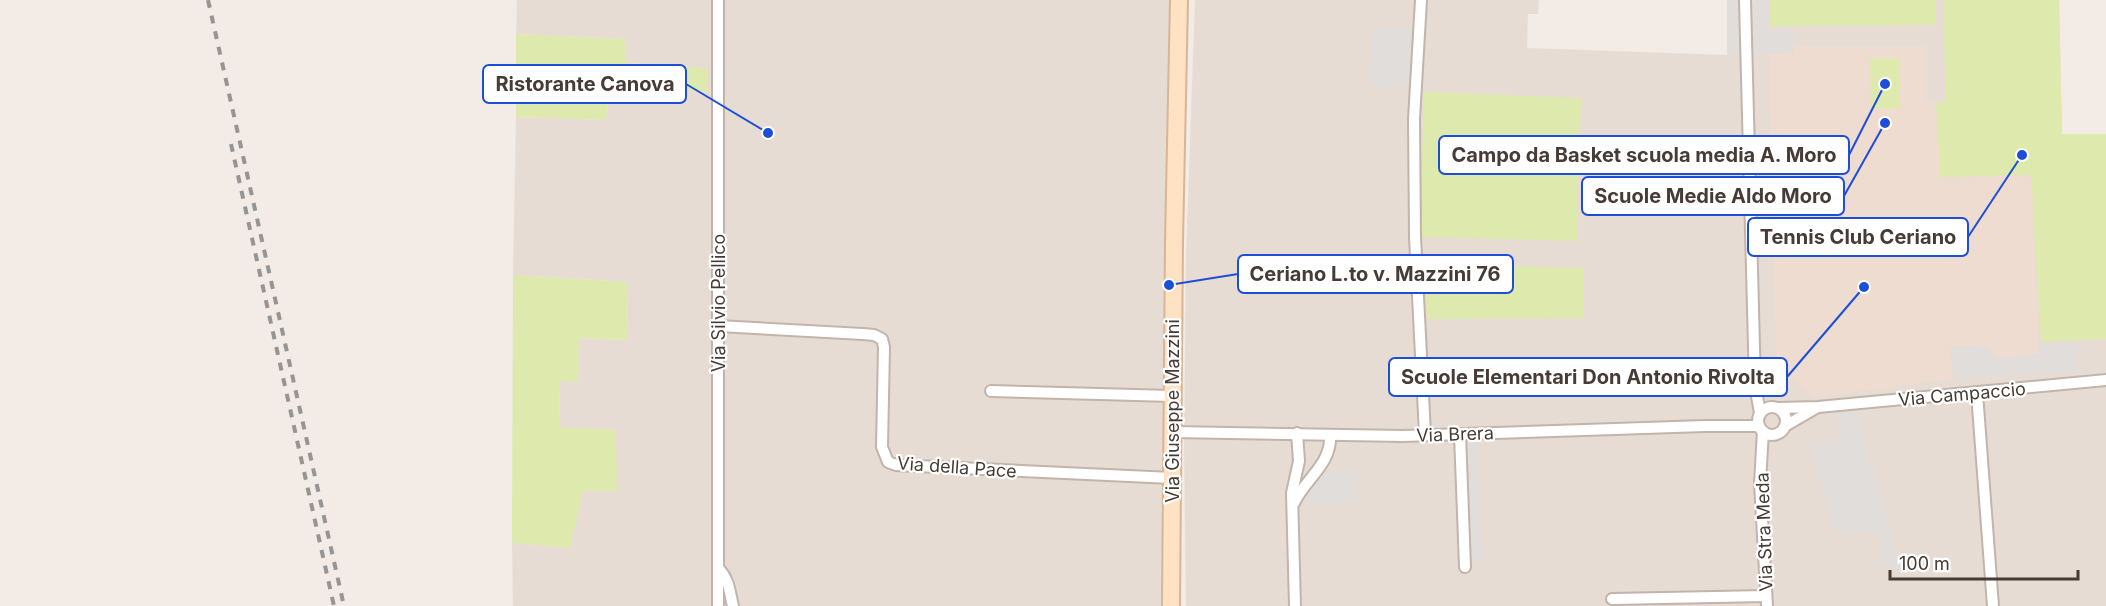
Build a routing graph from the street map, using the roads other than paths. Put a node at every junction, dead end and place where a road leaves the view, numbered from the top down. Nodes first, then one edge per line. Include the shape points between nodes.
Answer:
1 (718, 0) edge
2 (1179, 0) edge
3 (1421, 0) edge
4 (1745, 0) edge
5 (718, 326) junction
6 (2106, 380) edge
7 (991, 391) dead end
8 (1977, 393) junction
9 (1172, 396) junction
10 (1818, 407) junction
11 (1764, 417) junction
12 (1781, 430) junction
13 (1172, 432) junction
14 (1298, 433) junction
15 (1425, 434) junction
16 (1460, 434) junction
17 (1330, 435) junction
18 (1762, 459) junction
19 (1172, 478) junction
20 (1293, 503) junction
21 (1465, 567) dead end
22 (719, 569) junction
23 (1612, 599) dead end
24 (1767, 601) edge
25 (718, 606) edge
26 (733, 606) edge
27 (1171, 606) edge
28 (1295, 606) edge
29 (1993, 606) edge

1 - 5 street, Via Silvio Pellico
2 - 9 street, Via Giuseppe Mazzini
3 - 15 street via 1414,119
4 - 11 street, Via Stra Meda via 1755,386
5 - 19 street, Via della Pace via 874,335 882,339 882,447 888,462 896,465
5 - 22 street, Via Silvio Pellico
6 - 8 street, Via Campaccio
7 - 9 street
8 - 10 street, Via Campaccio
8 - 29 street
9 - 13 street, Via Giuseppe Mazzini
10 - 11 street, Via Campaccio
10 - 12 street, Via Campaccio
11 - 12 street via 1769,434
11 - 12 street via 1786,417
11 - 16 street, Via Brera via 1737,425
11 - 18 street, Via Stra Meda
12 - 18 street, Via Stra Meda
13 - 14 street, Via Brera
13 - 19 street, Via Giuseppe Mazzini
14 - 17 street, Via Brera
14 - 20 street
15 - 16 street, Via Brera
15 - 17 street, Via Brera
16 - 21 street
17 - 20 street via 1327,457
18 - 24 street, Via Stra Meda
19 - 27 street, Via Giuseppe Mazzini
20 - 28 street
22 - 25 street, Via Silvio Pellico
22 - 26 street via 730,586
23 - 24 street

